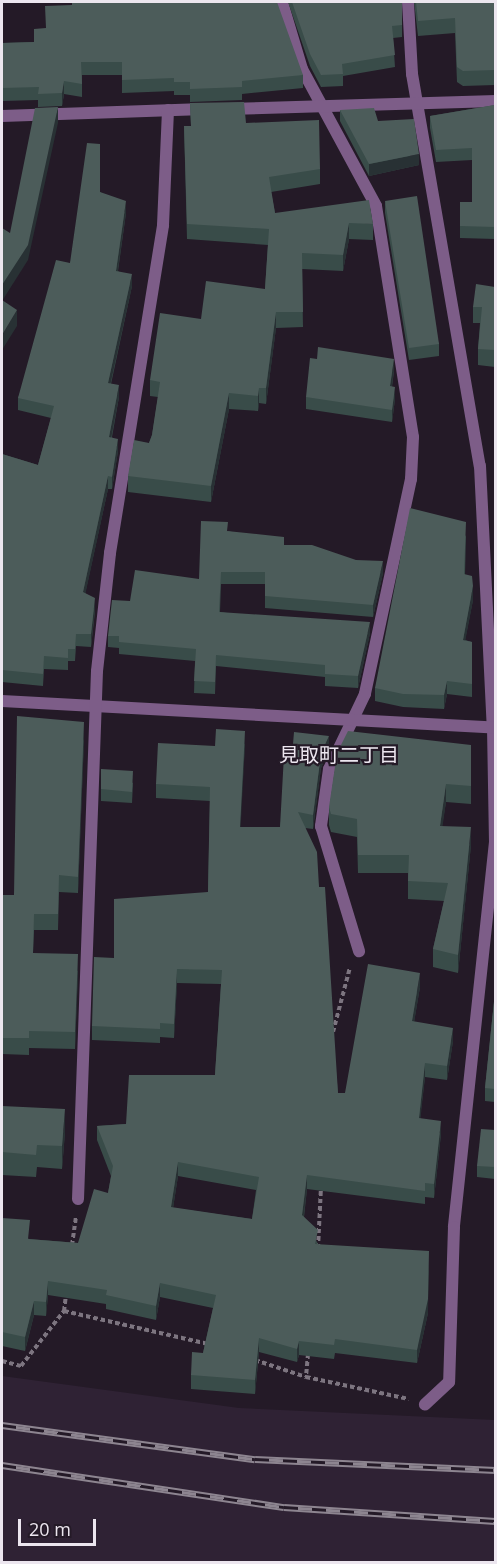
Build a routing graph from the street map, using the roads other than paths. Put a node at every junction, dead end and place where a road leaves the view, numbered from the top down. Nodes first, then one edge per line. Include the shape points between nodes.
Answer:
1 (282, 2) edge
2 (408, 2) edge
3 (495, 100) edge
4 (419, 102) junction
5 (322, 108) junction
6 (168, 110) junction
7 (2, 116) edge
8 (2, 701) edge
9 (98, 706) junction
10 (349, 720) junction
11 (493, 728) junction
12 (359, 951) road end
13 (78, 1199) road end
14 (425, 1404) road end

1 - 5 street via 302,69
2 - 4 street
3 - 4 street
4 - 5 street
4 - 11 street via 480,466
5 - 6 street
5 - 10 street via 376,206 412,426 411,479 373,626 365,694
6 - 7 street
6 - 9 street via 163,225 110,553
8 - 9 street
9 - 10 street
9 - 13 street
10 - 11 street
10 - 12 street via 329,769 321,826
11 - 14 street via 495,842 454,1227 449,1382

